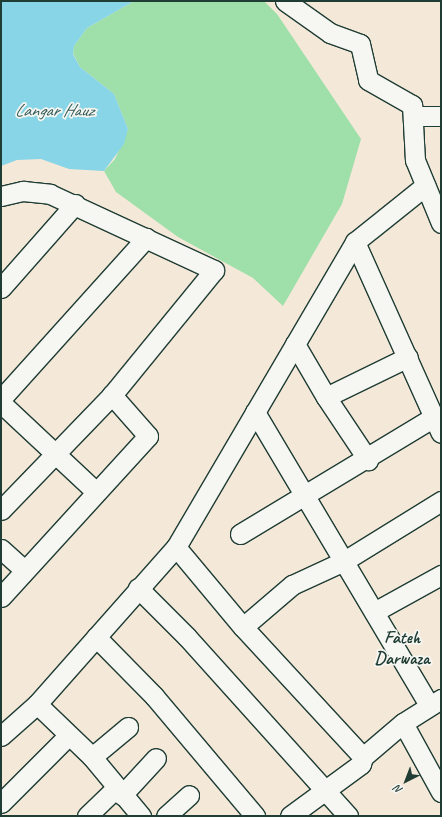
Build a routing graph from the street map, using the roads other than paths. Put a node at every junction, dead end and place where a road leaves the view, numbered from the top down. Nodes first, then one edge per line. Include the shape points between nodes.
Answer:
1 (274, 1) edge
2 (285, 1) edge
3 (330, 33) junction
4 (413, 116) junction
5 (441, 116) edge
6 (425, 186) junction
7 (1, 196) edge
8 (75, 204) junction
9 (441, 223) edge
10 (146, 238) junction
11 (355, 242) junction
12 (1, 288) edge
13 (295, 344) junction
14 (408, 357) junction
15 (112, 395) junction
16 (326, 397) junction
17 (1, 399) edge
18 (1, 403) edge
19 (255, 412) junction
20 (437, 425) edge
21 (56, 453) junction
22 (368, 460) junction
23 (95, 491) junction
24 (305, 496) junction
25 (441, 501) edge
26 (1, 510) edge
27 (240, 534) dead end
28 (176, 547) junction
29 (1, 549) edge
30 (344, 561) junction
31 (24, 570) junction
32 (441, 575) edge
33 (138, 588) junction
34 (1, 597) edge
35 (374, 612) junction
36 (243, 628) junction
37 (96, 637) junction
38 (435, 702) edge
39 (37, 704) junction
40 (403, 723) junction
41 (128, 728) dead end
42 (1, 736) edge
43 (68, 736) junction
44 (92, 757) junction
45 (363, 757) junction
46 (156, 758) dead end
47 (325, 790) junction
48 (118, 792) junction
49 (441, 792) edge
50 (189, 795) dead end
51 (1, 803) edge
52 (87, 816) edge
53 (141, 816) edge
54 (166, 816) edge
55 (255, 816) edge
56 (290, 816) edge
57 (348, 816) edge

1 - 3 street via 313,30
2 - 3 street
3 - 4 street via 360,44 368,80 412,105
4 - 5 street
4 - 6 street via 415,160
6 - 9 street
6 - 11 street
7 - 8 street via 39,191
8 - 10 street
8 - 12 street
10 - 15 street via 214,270
10 - 17 street
11 - 13 street
11 - 14 street
13 - 16 street
13 - 19 street
14 - 16 street
14 - 20 street
15 - 21 street
15 - 23 street via 148,436
16 - 22 street
18 - 21 street
19 - 24 street
19 - 28 street
20 - 22 street
21 - 23 street
21 - 26 street
22 - 24 street
23 - 31 street
24 - 27 street
24 - 30 street
25 - 30 street
28 - 33 street
28 - 36 street
29 - 31 street
30 - 35 street
30 - 36 street via 292,585
31 - 34 street
32 - 35 street
33 - 37 street
33 - 47 street
35 - 38 street
36 - 45 street
37 - 39 street
37 - 55 street via 154,696
38 - 40 street
39 - 42 street
39 - 43 street
40 - 45 street
40 - 49 street
41 - 44 street
43 - 44 street
43 - 51 street
44 - 48 street
45 - 47 street via 361,764
46 - 48 street
47 - 56 street
47 - 57 street
48 - 52 street
48 - 53 street
50 - 54 street

